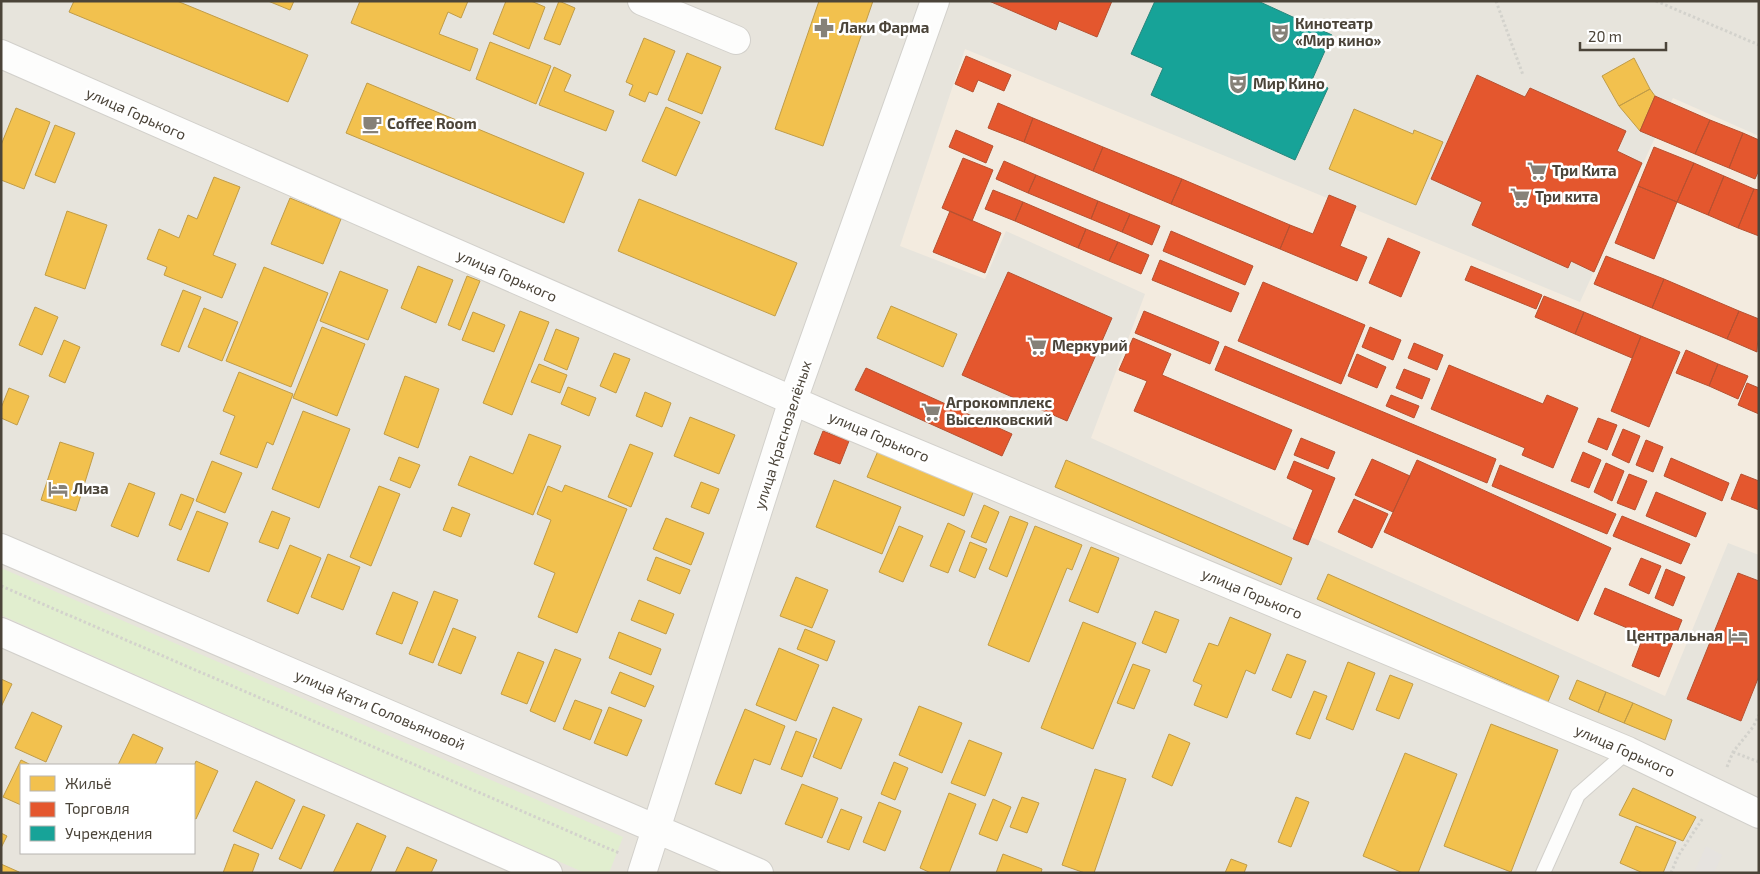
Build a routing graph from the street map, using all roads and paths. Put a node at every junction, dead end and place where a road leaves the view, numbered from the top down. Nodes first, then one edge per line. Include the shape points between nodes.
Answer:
1 (642, 1) edge
2 (935, 1) edge
3 (1496, 1) edge
4 (1656, 1) edge
5 (736, 40) dead end
6 (1759, 45) edge
7 (1, 54) edge
8 (1523, 75) dead end
9 (793, 400) junction
10 (1, 548) edge
11 (1, 586) edge
12 (1, 632) edge
13 (1759, 715) edge
14 (1753, 727) dead end
15 (1628, 751) junction
16 (1733, 752) dead end
17 (1759, 762) edge
18 (1759, 814) edge
19 (655, 828) junction
20 (643, 868) edge
21 (548, 873) edge
22 (759, 873) edge
23 (1543, 873) edge

1 - 5 street
2 - 9 street, улица Краснозелёных
3 - 8 path
4 - 6 path
7 - 9 street, улица Горького
9 - 15 street, улица Горького
9 - 19 street, улица Краснозелёных
10 - 19 street, улица Кати Соловьяновой
11 - 20 path
12 - 21 street
13 - 14 path
15 - 18 street, улица Горького
15 - 23 lane via 1578,795
16 - 17 path
19 - 20 street, улица Краснозелёных
19 - 22 street, улица Кати Соловьяновой

